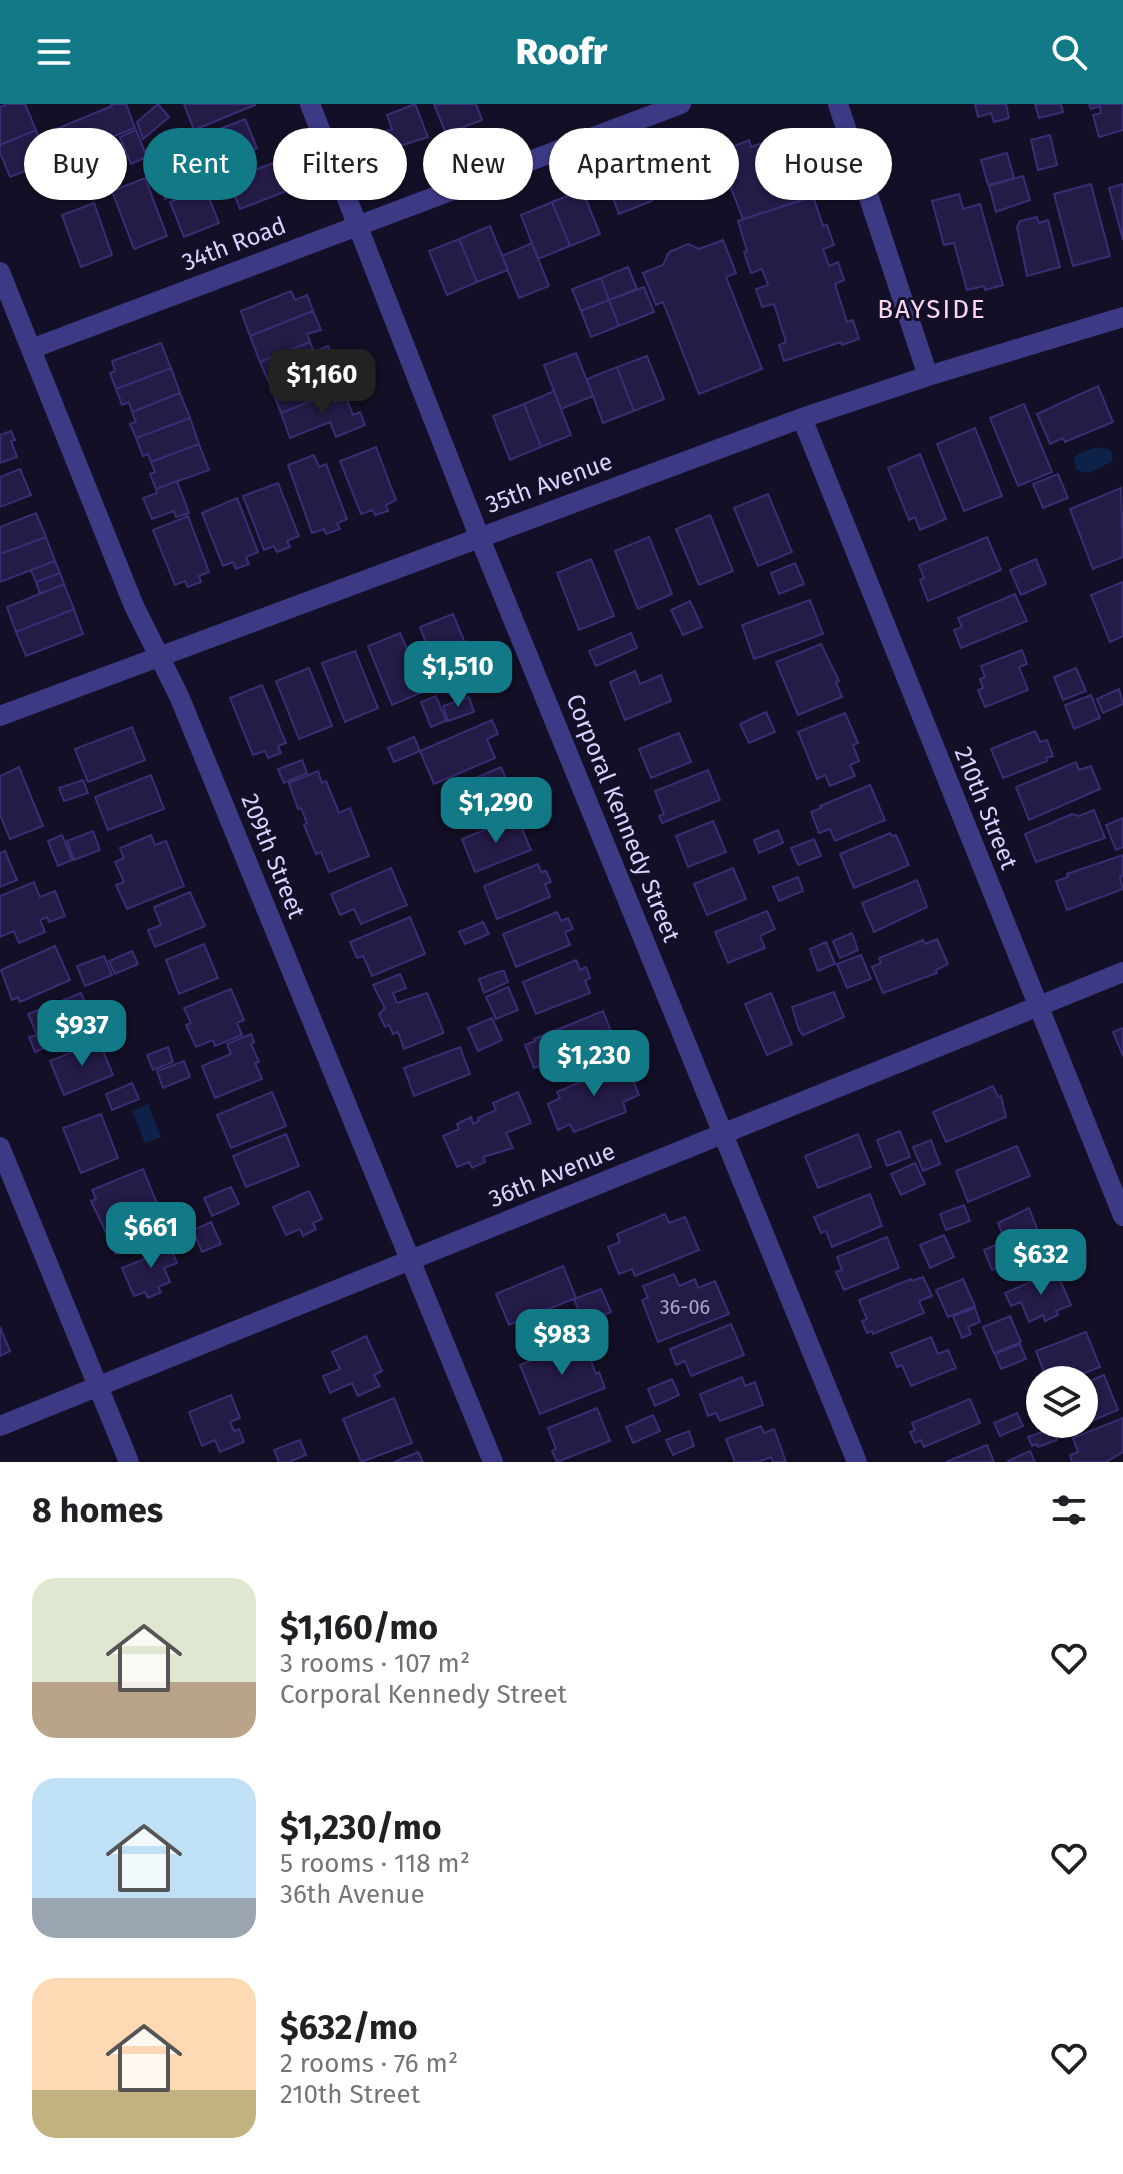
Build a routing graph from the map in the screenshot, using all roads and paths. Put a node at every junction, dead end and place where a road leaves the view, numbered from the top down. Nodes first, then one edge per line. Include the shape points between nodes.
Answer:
1 (310, 104) edge
2 (681, 104) edge
3 (838, 104) edge
4 (356, 226) junction
5 (0, 272) edge
6 (1123, 317) edge
7 (31, 349) junction
8 (928, 376) junction
9 (802, 418) junction
10 (479, 536) junction
11 (159, 656) junction
12 (0, 716) edge
13 (1123, 972) edge
14 (1038, 1006) junction
15 (724, 1133) junction
16 (0, 1147) edge
17 (1123, 1216) edge
18 (412, 1260) junction
19 (99, 1387) junction
20 (0, 1426) edge
21 (129, 1462) edge
22 (493, 1462) edge
23 (857, 1462) edge

1 - 4 street, Corporal Kennedy Street
2 - 4 street, 34th Road
3 - 8 street
4 - 7 street, 34th Road
4 - 10 street, Corporal Kennedy Street
5 - 7 street, 209th Street
6 - 8 street, 35th Avenue
7 - 11 street, 209th Street
8 - 9 street, 35th Avenue
9 - 10 street, 35th Avenue
9 - 14 street, 210th Street
10 - 11 street, 35th Avenue
10 - 15 street, Corporal Kennedy Street
11 - 12 street, 35th Avenue
11 - 18 street, 209th Street
13 - 14 street, 36th Avenue
14 - 15 street, 36th Avenue
14 - 17 street, 210th Street
15 - 18 street, 36th Avenue
15 - 23 street, Corporal Kennedy Street
16 - 19 street
18 - 19 street, 36th Avenue
18 - 22 street, 209th Street
19 - 20 street, 36th Avenue
19 - 21 street

